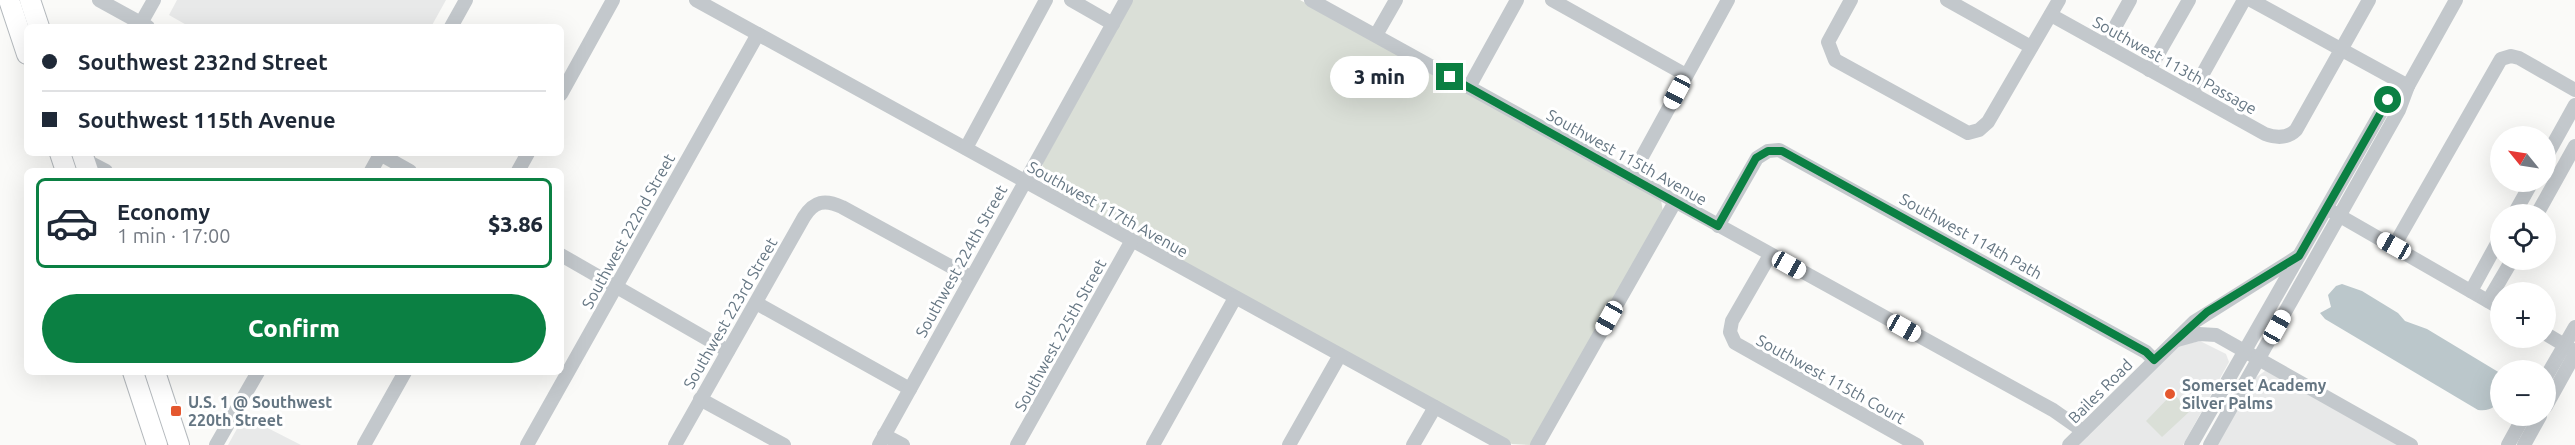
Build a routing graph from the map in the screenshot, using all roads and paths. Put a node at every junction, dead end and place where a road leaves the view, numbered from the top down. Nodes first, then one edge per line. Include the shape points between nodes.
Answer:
1 (9, 0) edge
2 (99, 0) edge
3 (154, 0) edge
4 (466, 0) edge
5 (613, 0) edge
6 (696, 0) edge
7 (1046, 0) edge
8 (1071, 0) edge
9 (1126, 0) edge
10 (1311, 0) edge
11 (1396, 0) edge
12 (1517, 0) edge
13 (1552, 0) edge
14 (1728, 0) edge
15 (1851, 0) edge
16 (1947, 0) edge
17 (2059, 0) edge
18 (2130, 0) edge
19 (2188, 0) edge
20 (2244, 0) edge
21 (2251, 0) edge
22 (2369, 0) edge
23 (2456, 0) edge
24 (32, 1) edge
25 (2051, 15) junction
26 (38, 24) edge
27 (142, 24) edge
28 (144, 24) edge
29 (453, 24) edge
30 (1113, 24) junction
31 (758, 34) junction
32 (1376, 35) junction
33 (23, 36) edge
34 (2105, 45) junction
35 (2031, 47) junction
36 (2341, 50) junction
37 (2149, 70) junction
38 (1686, 75) junction
39 (2408, 86) junction
40 (1469, 87) junction
41 (564, 89) edge
42 (2575, 90) edge
43 (2192, 93) junction
44 (2575, 105) edge
45 (2556, 140) edge
46 (2575, 146) edge
47 (966, 148) junction
48 (385, 156) edge
49 (79, 161) edge
50 (98, 168) edge
51 (405, 168) edge
52 (1631, 177) junction
53 (1026, 181) junction
54 (1675, 202) junction
55 (2543, 204) edge
56 (2333, 212) junction
57 (1718, 226) junction
58 (1131, 242) junction
59 (2394, 246) junction
60 (1770, 255) junction
61 (2299, 256) junction
62 (2490, 256) edge
63 (564, 257) edge
64 (970, 277) junction
65 (616, 286) junction
66 (2471, 291) junction
67 (1235, 298) junction
68 (2490, 302) edge
69 (756, 303) junction
70 (2218, 304) junction
71 (2575, 327) edge
72 (2216, 335) junction
73 (2556, 340) edge
74 (2175, 341) junction
75 (2571, 350) edge
76 (728, 351) junction
77 (2243, 351) junction
78 (1340, 355) junction
79 (2259, 358) junction
80 (2154, 360) junction
81 (2556, 366) edge
82 (134, 375) edge
83 (143, 375) edge
84 (156, 375) edge
85 (256, 375) edge
86 (403, 375) edge
87 (2556, 384) edge
88 (910, 389) junction
89 (700, 399) junction
90 (1435, 407) junction
91 (2518, 426) edge
92 (2534, 426) edge
93 (2084, 431) junction
94 (881, 440) edge
95 (177, 444) edge
96 (157, 445) edge
97 (216, 445) edge
98 (364, 445) edge
99 (527, 445) edge
100 (675, 445) edge
101 (784, 445) edge
102 (903, 445) edge
103 (1017, 445) edge
104 (1153, 445) edge
105 (1289, 445) edge
106 (1413, 445) edge
107 (1504, 445) edge
108 (1537, 445) edge
109 (1917, 445) edge
110 (2069, 445) edge
111 (2191, 445) edge
112 (2210, 445) edge
113 (2411, 445) edge
114 (2508, 445) edge
115 (2524, 445) edge

1 - 33 highway
2 - 27 street
3 - 28 street
4 - 29 street
5 - 41 street
6 - 31 street, Southwest 117th Avenue
7 - 47 street
8 - 30 street
9 - 30 street, Southwest 224th Street
10 - 32 street, Southwest 115th Avenue
11 - 32 street
12 - 40 street
13 - 38 street
14 - 38 street
15 - 35 street via 1829,38 1833,58 1961,131 1973,132 1986,125
16 - 35 street
17 - 25 street
18 - 34 street
19 - 37 street
20 - 43 street
21 - 36 street
22 - 36 street
23 - 39 street
24 - 26 highway
25 - 34 street, Southwest 113th Passage
25 - 35 street
30 - 53 street, Southwest 224th Street
31 - 47 street, Southwest 117th Avenue
31 - 65 street, Southwest 222nd Street
32 - 40 street, Southwest 115th Avenue
34 - 37 street, Southwest 113th Passage
36 - 39 street
36 - 43 street, Southwest 113th Passage via 2299,124 2286,136 2265,134
37 - 43 street, Southwest 113th Passage
38 - 52 street
39 - 56 street via 2399,110
40 - 52 street, Southwest 115th Avenue
42 - 59 street via 2519,58 2508,56 2499,62
44 - 45 street
46 - 55 street
47 - 53 street, Southwest 117th Avenue
48 - 51 street
49 - 50 street
52 - 54 street, Southwest 115th Avenue
53 - 58 street, Southwest 117th Avenue
53 - 64 street, Southwest 224th Street
54 - 57 street, Southwest 115th Avenue
54 - 108 street
56 - 59 street
56 - 61 street
56 - 79 street
57 - 60 street, Southwest 115th Avenue
57 - 80 street, Southwest 114th Path via 1756,158 1768,151 1786,153 2146,352
58 - 67 street, Southwest 117th Avenue
58 - 103 street, Southwest 225th Street
59 - 66 street
60 - 93 street, Southwest 115th Avenue via 2053,410
60 - 109 street, Southwest 115th Court via 1732,321 1732,339 1740,348
61 - 70 street, Bailes Road
61 - 77 street
62 - 66 street
63 - 65 street
64 - 69 street, Southwest 223rd Street via 842,207 820,202 804,217
64 - 88 street, Southwest 224th Street
65 - 76 street
65 - 99 street, Southwest 222nd Street
66 - 68 street
67 - 78 street, Southwest 117th Avenue
67 - 104 street
69 - 76 street, Southwest 223rd Street
69 - 88 street
70 - 72 street via 2209,320
70 - 74 street, Bailes Road
71 - 75 street
72 - 74 street via 2199,334
72 - 77 street
73 - 75 street
74 - 80 street, Bailes Road
75 - 81 street
75 - 87 street
76 - 89 street, Southwest 223rd Street
77 - 79 street
77 - 111 street
78 - 90 street, Southwest 117th Avenue
78 - 105 street
79 - 112 street
79 - 113 street
80 - 93 street, Bailes Road
82 - 96 highway
83 - 95 highway
84 - 95 highway
85 - 97 street
86 - 98 street
88 - 94 street, Southwest 224th Street
89 - 100 street, Southwest 223rd Street
89 - 101 street
90 - 106 street
90 - 107 street, Southwest 117th Avenue
91 - 114 street
92 - 115 street
93 - 110 street, Bailes Road
94 - 102 street

